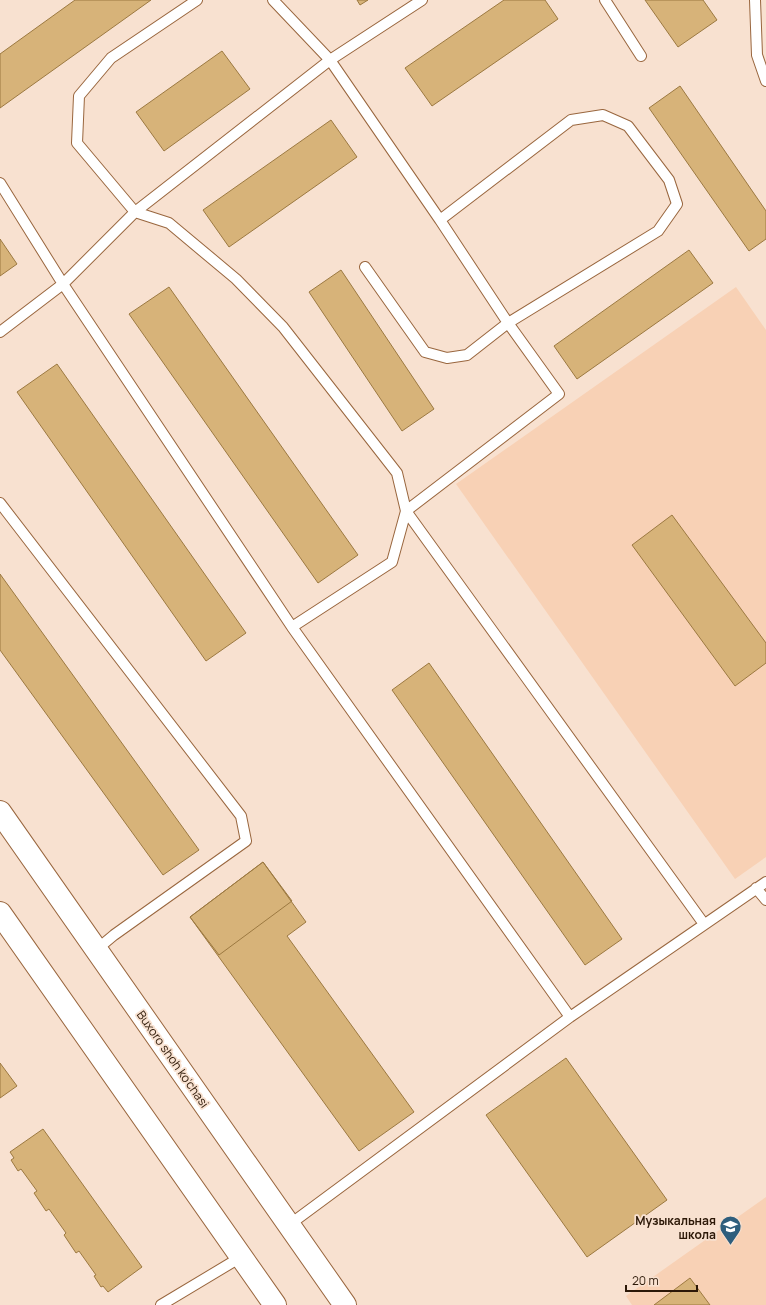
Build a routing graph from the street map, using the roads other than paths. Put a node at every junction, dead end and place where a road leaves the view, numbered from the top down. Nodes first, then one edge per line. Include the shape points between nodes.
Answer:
1 (197, 0) edge
2 (273, 0) edge
3 (422, 0) edge
4 (605, 0) edge
5 (755, 0) edge
6 (641, 56) dead end
7 (330, 60) junction
8 (766, 81) edge
9 (0, 183) edge
10 (135, 212) junction
11 (440, 220) junction
12 (365, 267) dead end
13 (63, 284) junction
14 (508, 323) junction
15 (0, 332) edge
16 (0, 503) edge
17 (406, 511) junction
18 (292, 627) junction
19 (0, 812) edge
20 (766, 882) edge
21 (756, 888) junction
22 (766, 900) edge
23 (0, 913) edge
24 (704, 924) junction
25 (96, 950) junction
26 (570, 1017) junction
27 (289, 1225) junction
28 (241, 1257) junction
29 (161, 1305) edge
30 (275, 1305) edge
31 (345, 1305) edge

1 - 10 lane via 111,58 79,96 78,143
2 - 7 lane
3 - 7 lane
4 - 6 lane
5 - 8 lane via 757,55
7 - 10 lane
7 - 11 lane
9 - 13 lane
10 - 13 lane
10 - 17 lane via 170,223 236,279 283,327 397,473
11 - 14 lane
11 - 14 lane via 571,120 604,116 628,126 669,180 677,204 658,231
12 - 14 lane via 425,352 447,358 467,355
13 - 15 lane
13 - 18 lane
14 - 17 lane via 559,394
16 - 25 lane via 241,816 246,841
17 - 18 lane via 392,562
17 - 24 lane
18 - 26 lane
19 - 25 main road, Buxoro shoh ko'chasi
20 - 21 lane
21 - 22 lane
21 - 24 lane
23 - 28 main road
24 - 26 lane
25 - 27 main road, Buxoro shoh ko'chasi
26 - 27 lane
27 - 31 main road, Buxoro shoh ko'chasi
28 - 29 lane
28 - 30 main road

